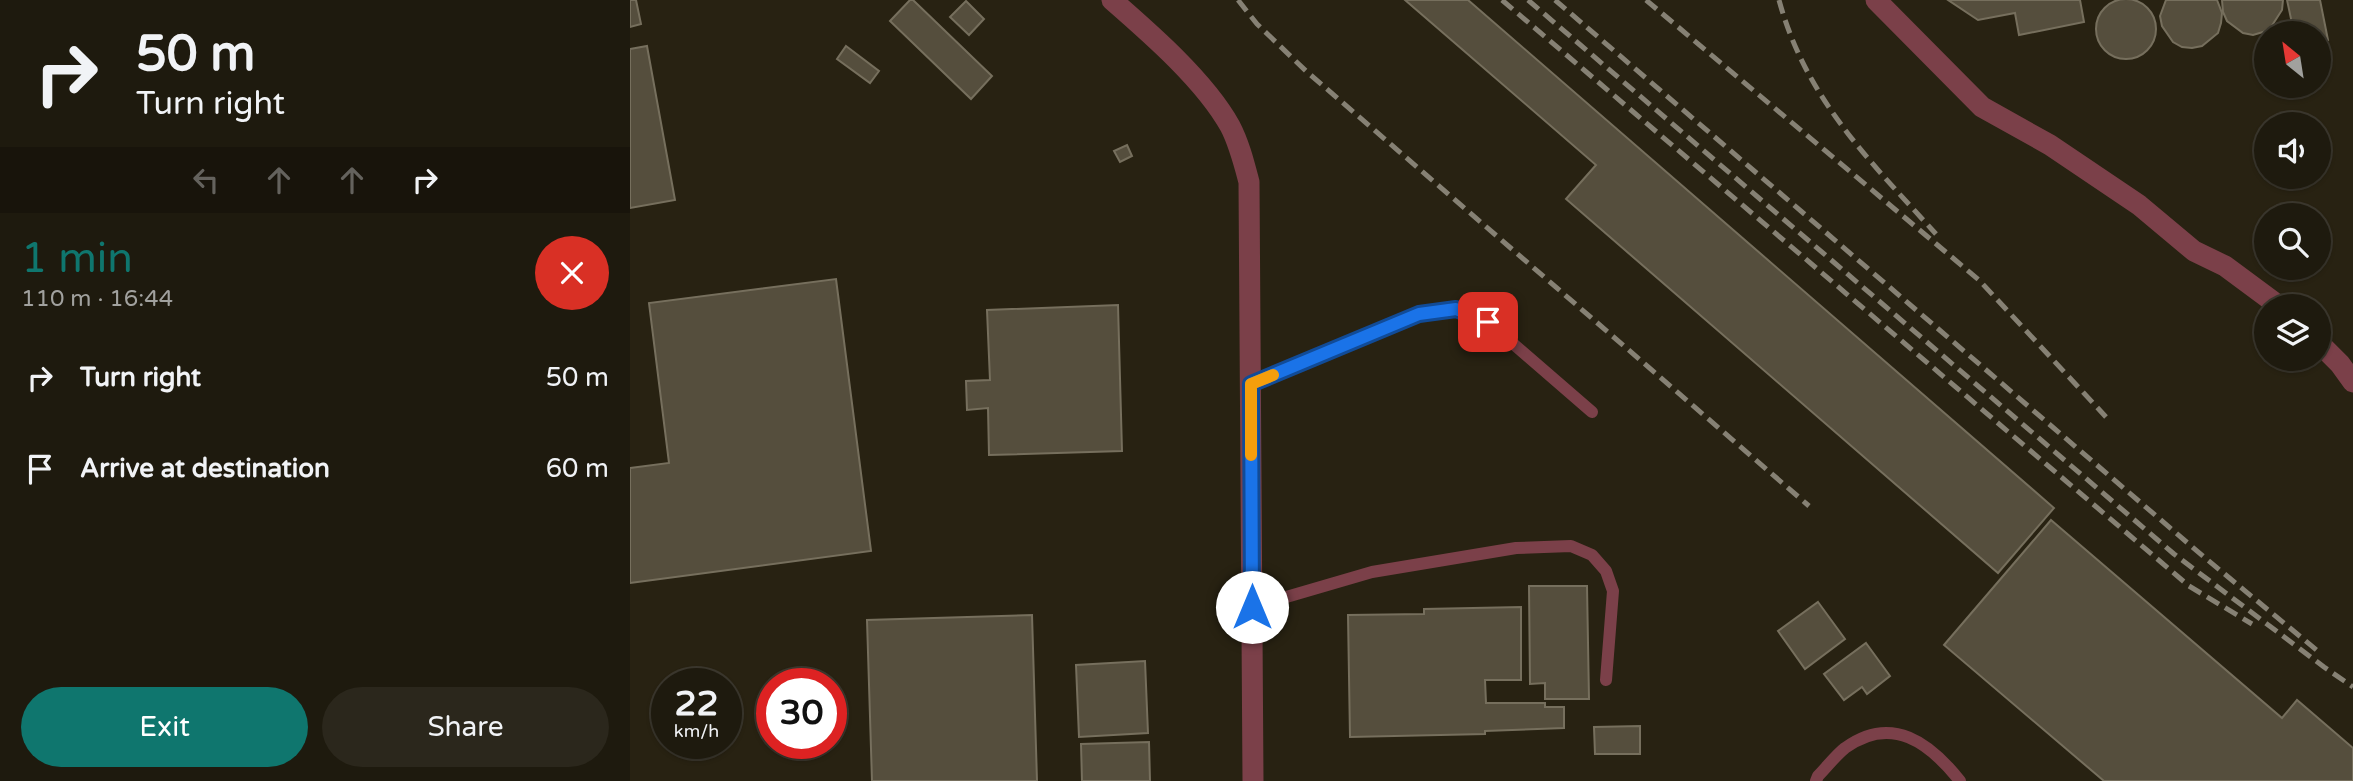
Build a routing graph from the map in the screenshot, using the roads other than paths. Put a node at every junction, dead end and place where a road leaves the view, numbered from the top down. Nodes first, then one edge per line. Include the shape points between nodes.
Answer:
1 (1112, 0) edge
2 (1876, 0) edge
3 (2263, 294) edge
4 (2331, 355) edge
5 (2353, 382) edge
6 (1251, 384) junction
7 (1592, 412) dead end
8 (1252, 607) junction
9 (1606, 680) dead end
10 (1254, 781) edge
11 (1816, 781) edge
12 (1961, 781) edge

1 - 6 street via 1157,39 1213,101 1241,154 1250,182
2 - 3 street via 1982,107 2050,145
4 - 5 street
6 - 7 lane via 1419,314 1456,309 1488,322
6 - 8 street
8 - 9 lane via 1372,572 1516,548 1571,546 1592,555 1606,572 1613,591
8 - 10 street
11 - 12 lane via 1845,748 1877,732 1914,738

